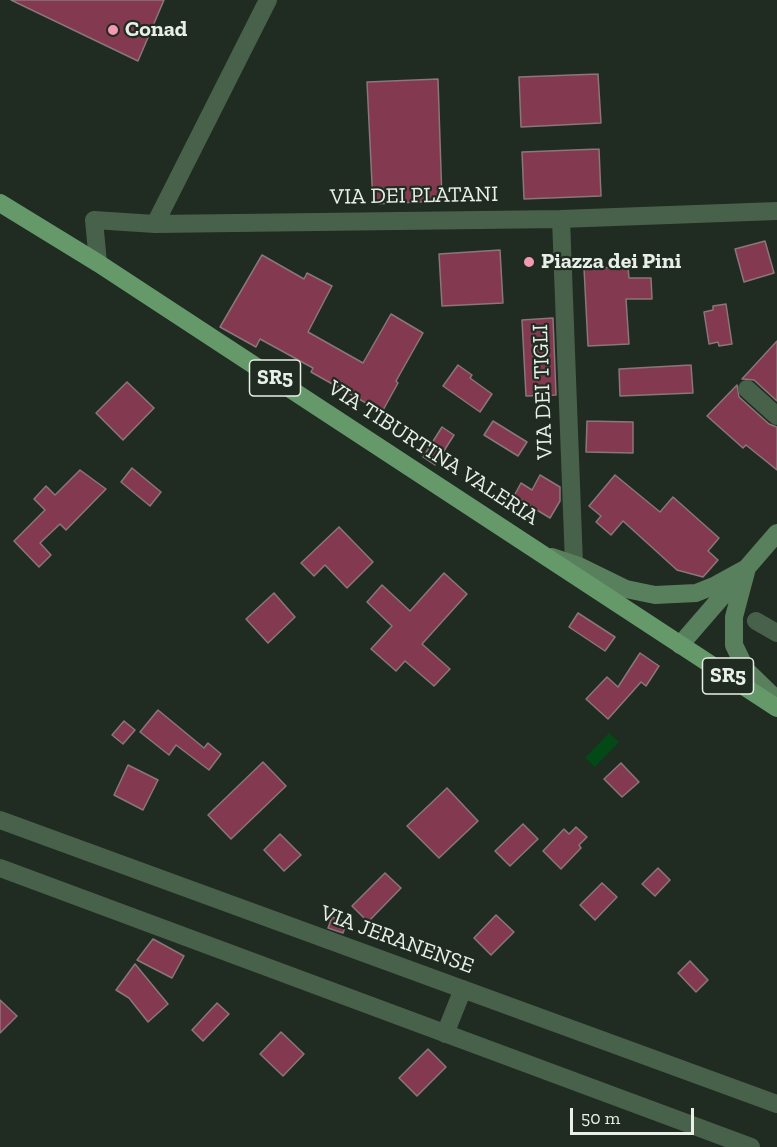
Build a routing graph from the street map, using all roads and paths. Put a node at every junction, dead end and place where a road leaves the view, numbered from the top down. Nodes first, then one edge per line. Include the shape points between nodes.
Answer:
1 (268, 0) edge
2 (0, 203) edge
3 (777, 211) edge
4 (561, 219) junction
5 (155, 224) junction
6 (98, 263) junction
7 (747, 389) dead end
8 (777, 416) edge
9 (777, 533) edge
10 (548, 556) junction
11 (574, 564) junction
12 (747, 568) junction
13 (756, 621) dead end
14 (777, 633) edge
15 (680, 645) junction
16 (777, 700) edge
17 (777, 708) edge
18 (0, 820) edge
19 (0, 868) edge
20 (463, 989) junction
21 (445, 1034) junction
22 (777, 1104) edge
23 (751, 1147) edge

1 - 5 street
2 - 6 main road, VIA TIBURTINA VALERIA / SR5
3 - 4 street, VIA DEI PLATANI
4 - 5 street, VIA DEI PLATANI
4 - 11 street, VIA DEI TIGLI
5 - 6 street, VIA DEI PLATANI via 94,220
6 - 10 main road, VIA TIBURTINA VALERIA / SR5
7 - 8 street
9 - 12 street
10 - 11 street
10 - 15 main road, VIA TIBURTINA VALERIA / SR5
11 - 12 street via 626,589 668,595 702,591
12 - 15 street
12 - 16 street via 734,616 734,645 746,670
13 - 14 street
15 - 17 main road, VIA TIBURTINA VALERIA / SR5
18 - 20 street, VIA JERANENSE
19 - 21 street
20 - 21 street
20 - 22 street, VIA JERANENSE
21 - 23 street

